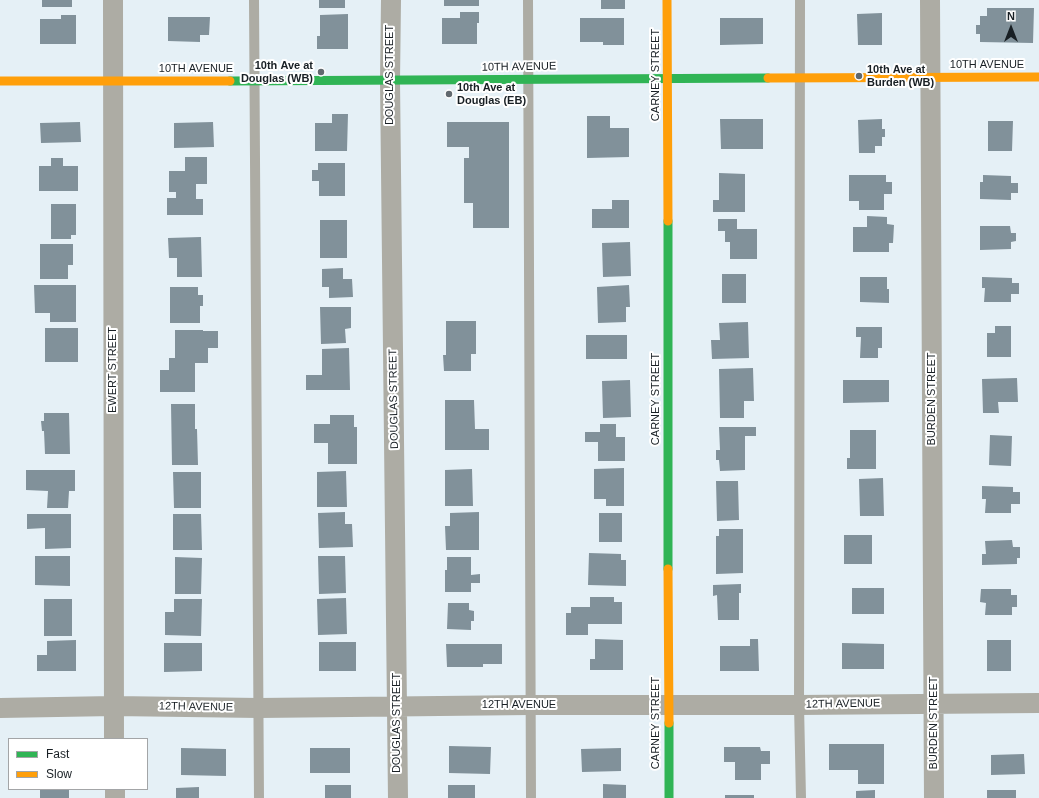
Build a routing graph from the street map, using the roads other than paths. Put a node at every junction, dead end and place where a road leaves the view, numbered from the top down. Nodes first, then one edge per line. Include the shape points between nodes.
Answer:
1 (113, 0) edge
2 (254, 0) edge
3 (391, 0) edge
4 (528, 0) edge
5 (667, 0) edge
6 (800, 0) edge
7 (930, 0) edge
8 (1039, 77) edge
9 (668, 78) junction
10 (800, 78) junction
11 (930, 78) junction
12 (528, 79) junction
13 (112, 80) junction
14 (0, 81) edge
15 (254, 81) junction
16 (390, 81) junction
17 (934, 703) junction
18 (1039, 703) edge
19 (530, 705) junction
20 (668, 705) junction
21 (799, 705) junction
22 (114, 706) junction
23 (398, 706) junction
24 (0, 708) edge
25 (259, 708) junction
26 (114, 738) edge
27 (259, 798) edge
28 (398, 798) edge
29 (531, 798) edge
30 (669, 798) edge
31 (801, 798) edge
32 (934, 798) edge

1 - 13 street, EWERT STREET
2 - 15 lane
3 - 16 street, DOUGLAS STREET
4 - 12 lane
5 - 9 street, CARNEY STREET
6 - 10 lane
7 - 11 street, BURDEN STREET
8 - 11 street, 10TH AVENUE
9 - 10 street, 10TH AVENUE
9 - 12 street, 10TH AVENUE
9 - 20 street, CARNEY STREET
10 - 11 street, 10TH AVENUE
10 - 21 lane
11 - 17 street, BURDEN STREET
12 - 16 street, 10TH AVENUE
12 - 19 lane
13 - 14 street, 10TH AVENUE
13 - 15 street, 10TH AVENUE
13 - 22 street, EWERT STREET
15 - 16 street, 10TH AVENUE
15 - 25 lane
16 - 23 street, DOUGLAS STREET
17 - 18 street, 12TH AVENUE
17 - 21 street, 12TH AVENUE
17 - 32 street, BURDEN STREET
19 - 20 street, 12TH AVENUE
19 - 23 street, 12TH AVENUE
19 - 29 lane
20 - 21 street, 12TH AVENUE
20 - 30 street, CARNEY STREET
21 - 31 lane
22 - 24 street, 12TH AVENUE
22 - 25 street, 12TH AVENUE
22 - 26 street, EWERT STREET
23 - 25 street, 12TH AVENUE
23 - 28 street, DOUGLAS STREET
25 - 27 lane

